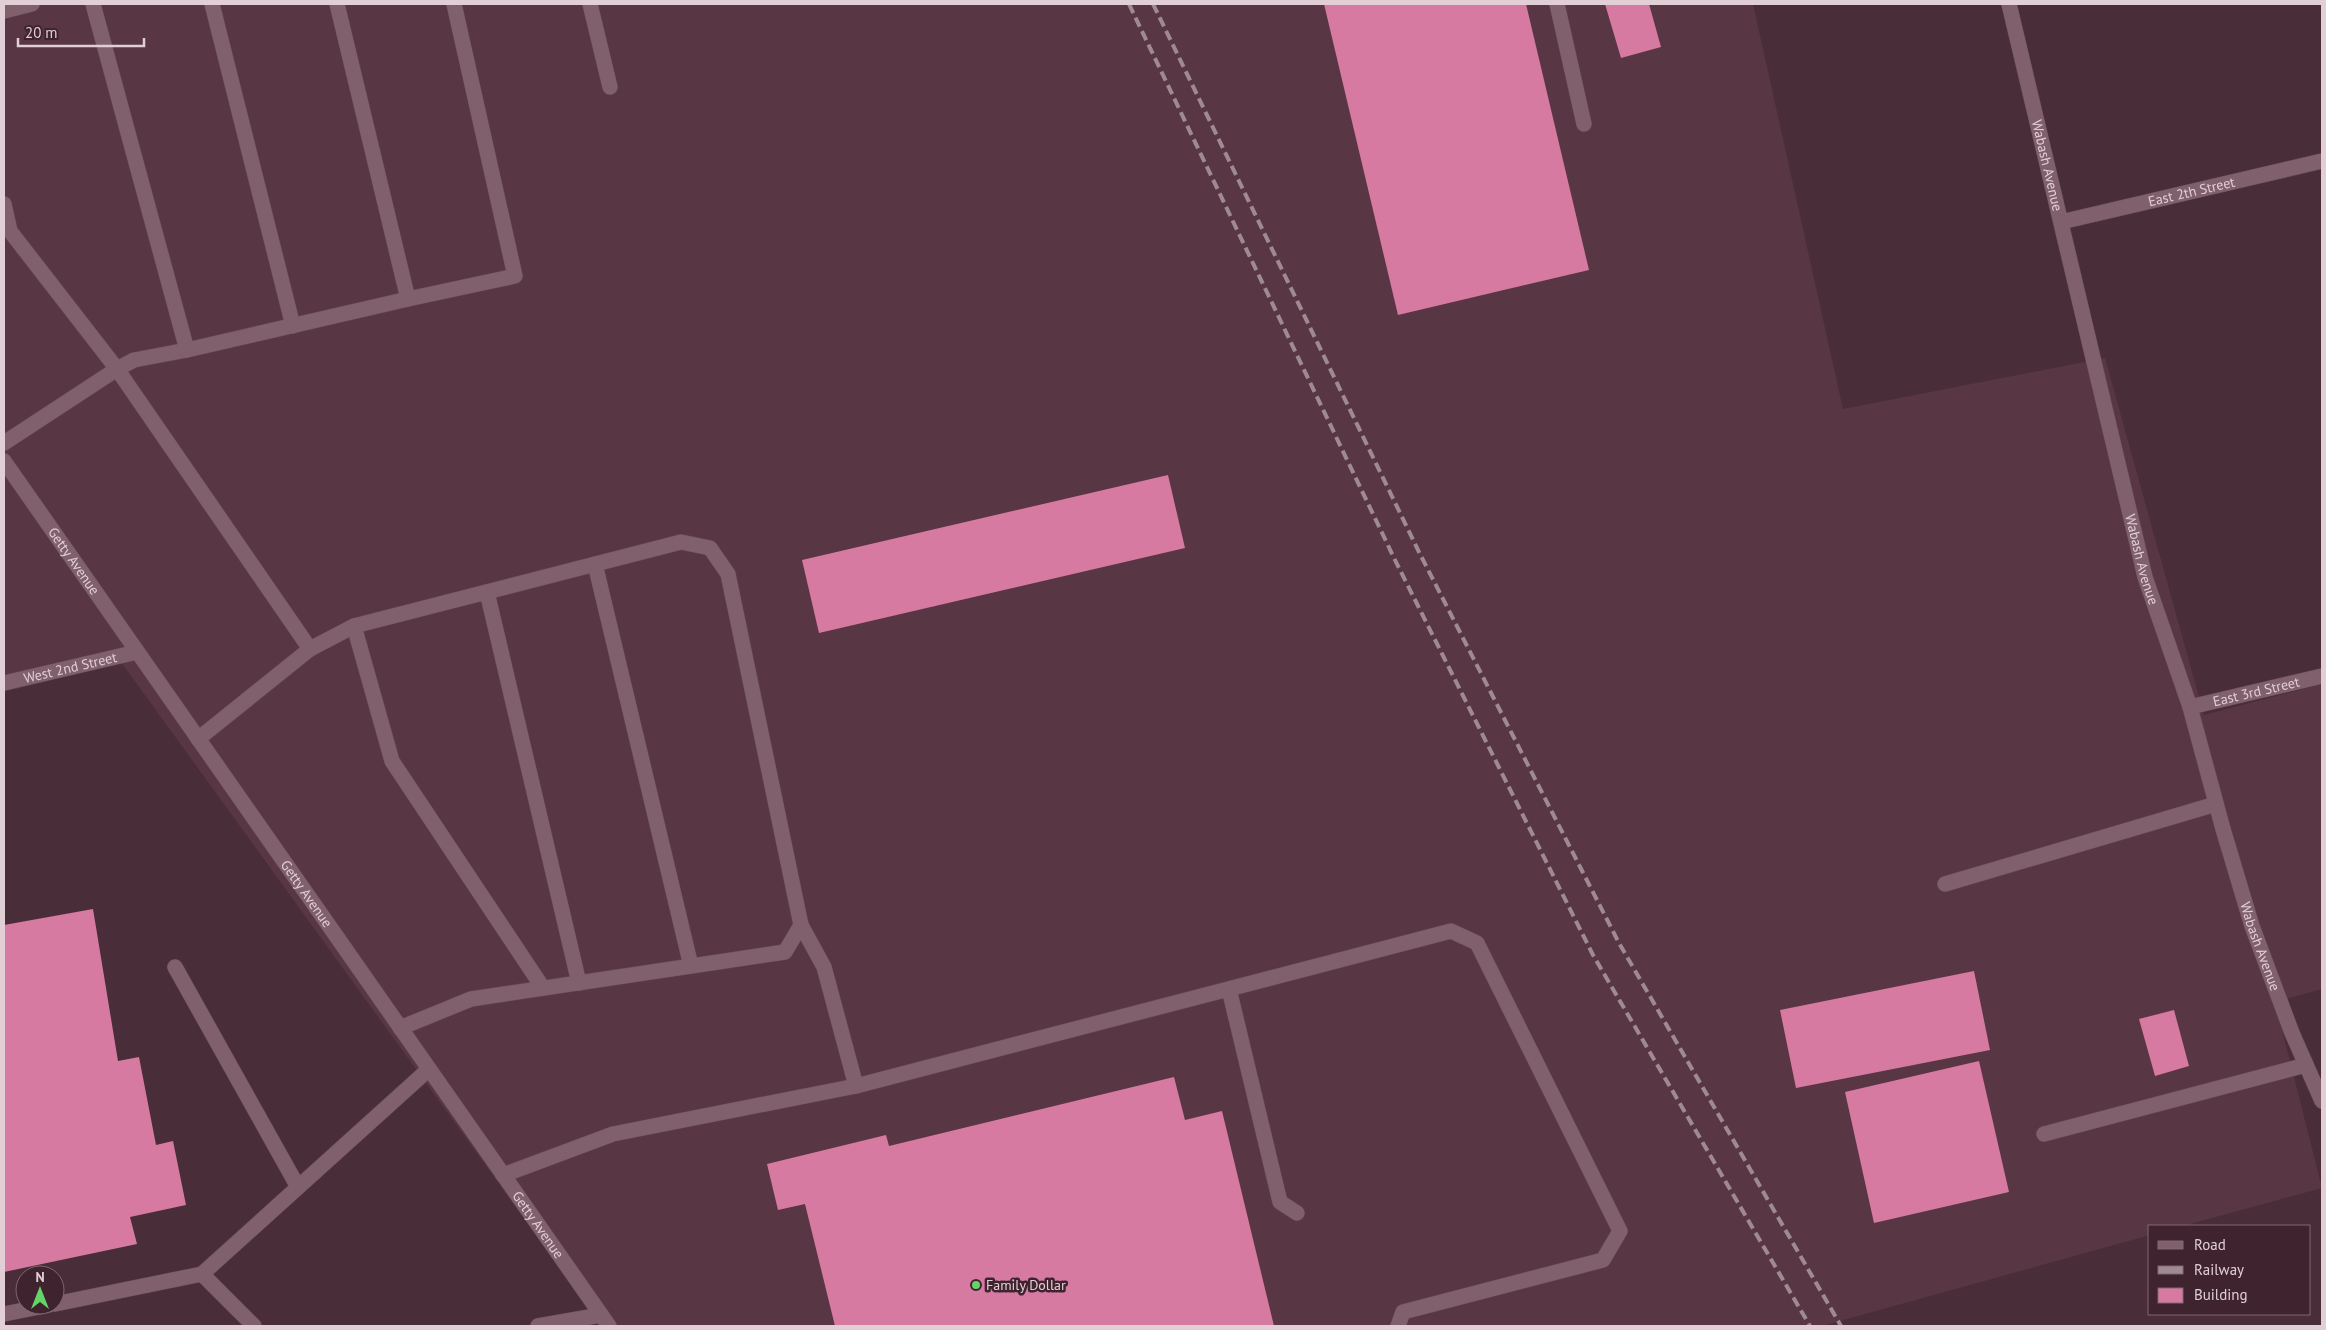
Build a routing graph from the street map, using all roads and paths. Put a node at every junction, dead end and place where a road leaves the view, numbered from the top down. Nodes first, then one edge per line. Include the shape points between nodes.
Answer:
1 (32, 4) edge
2 (93, 4) edge
3 (212, 4) edge
4 (337, 4) edge
5 (454, 4) edge
6 (590, 4) edge
7 (1556, 4) edge
8 (2009, 4) edge
9 (4, 11) edge
10 (610, 87) dead end
11 (1584, 124) dead end
12 (2322, 161) edge
13 (4, 204) edge
14 (2061, 222) junction
15 (408, 299) junction
16 (293, 326) junction
17 (188, 350) junction
18 (117, 369) junction
19 (4, 444) edge
20 (4, 461) edge
21 (595, 564) junction
22 (487, 592) junction
23 (354, 626) junction
24 (310, 649) junction
25 (137, 652) junction
26 (2322, 676) edge
27 (4, 683) edge
28 (2190, 707) junction
29 (198, 739) junction
30 (2216, 804) junction
31 (1945, 884) dead end
32 (801, 925) junction
33 (691, 966) junction
34 (175, 967) dead end
35 (579, 983) junction
36 (543, 988) junction
37 (1229, 989) junction
38 (400, 1028) junction
39 (2306, 1065) junction
40 (429, 1069) junction
41 (856, 1086) junction
42 (2322, 1101) edge
43 (2044, 1134) dead end
44 (503, 1175) junction
45 (298, 1187) junction
46 (1297, 1213) dead end
47 (202, 1274) junction
48 (65, 1302) edge
49 (605, 1321) edge
50 (254, 1326) edge
51 (538, 1326) edge
52 (1398, 1326) edge

1 - 9 street
2 - 17 street
3 - 16 street
4 - 15 street
5 - 15 street via 515,276
6 - 10 street
7 - 11 street
8 - 14 street, Wabash Avenue
12 - 14 street, East 2th Street
13 - 18 street via 10,231
14 - 28 street, Wabash Avenue via 2145,577
15 - 16 street
16 - 17 street
17 - 18 street via 134,360
18 - 19 street
18 - 24 street
20 - 25 street, Getty Avenue
21 - 22 street
21 - 32 street via 681,542 710,548 728,574
21 - 33 street
22 - 23 street
22 - 35 street
23 - 24 street
23 - 36 street via 392,761
24 - 29 street
25 - 27 street, West 2nd Street
25 - 29 street, Getty Avenue
26 - 28 street, East 3rd Street
28 - 30 street, Wabash Avenue
29 - 38 street, Getty Avenue
30 - 31 street
30 - 39 street, Wabash Avenue via 2252,926
32 - 33 street via 786,952
32 - 41 street via 824,967
33 - 35 street
34 - 45 street
35 - 36 street
36 - 38 street via 470,999
37 - 41 street
37 - 46 street via 1280,1202
37 - 52 street via 1451,931 1477,943 1620,1231 1603,1260 1403,1312
38 - 40 street, Getty Avenue
39 - 42 street, Wabash Avenue
39 - 43 street
40 - 44 street, Getty Avenue
40 - 45 street
41 - 44 street via 613,1134
44 - 49 street, Getty Avenue
45 - 47 street
47 - 48 street
47 - 50 street
49 - 51 street

